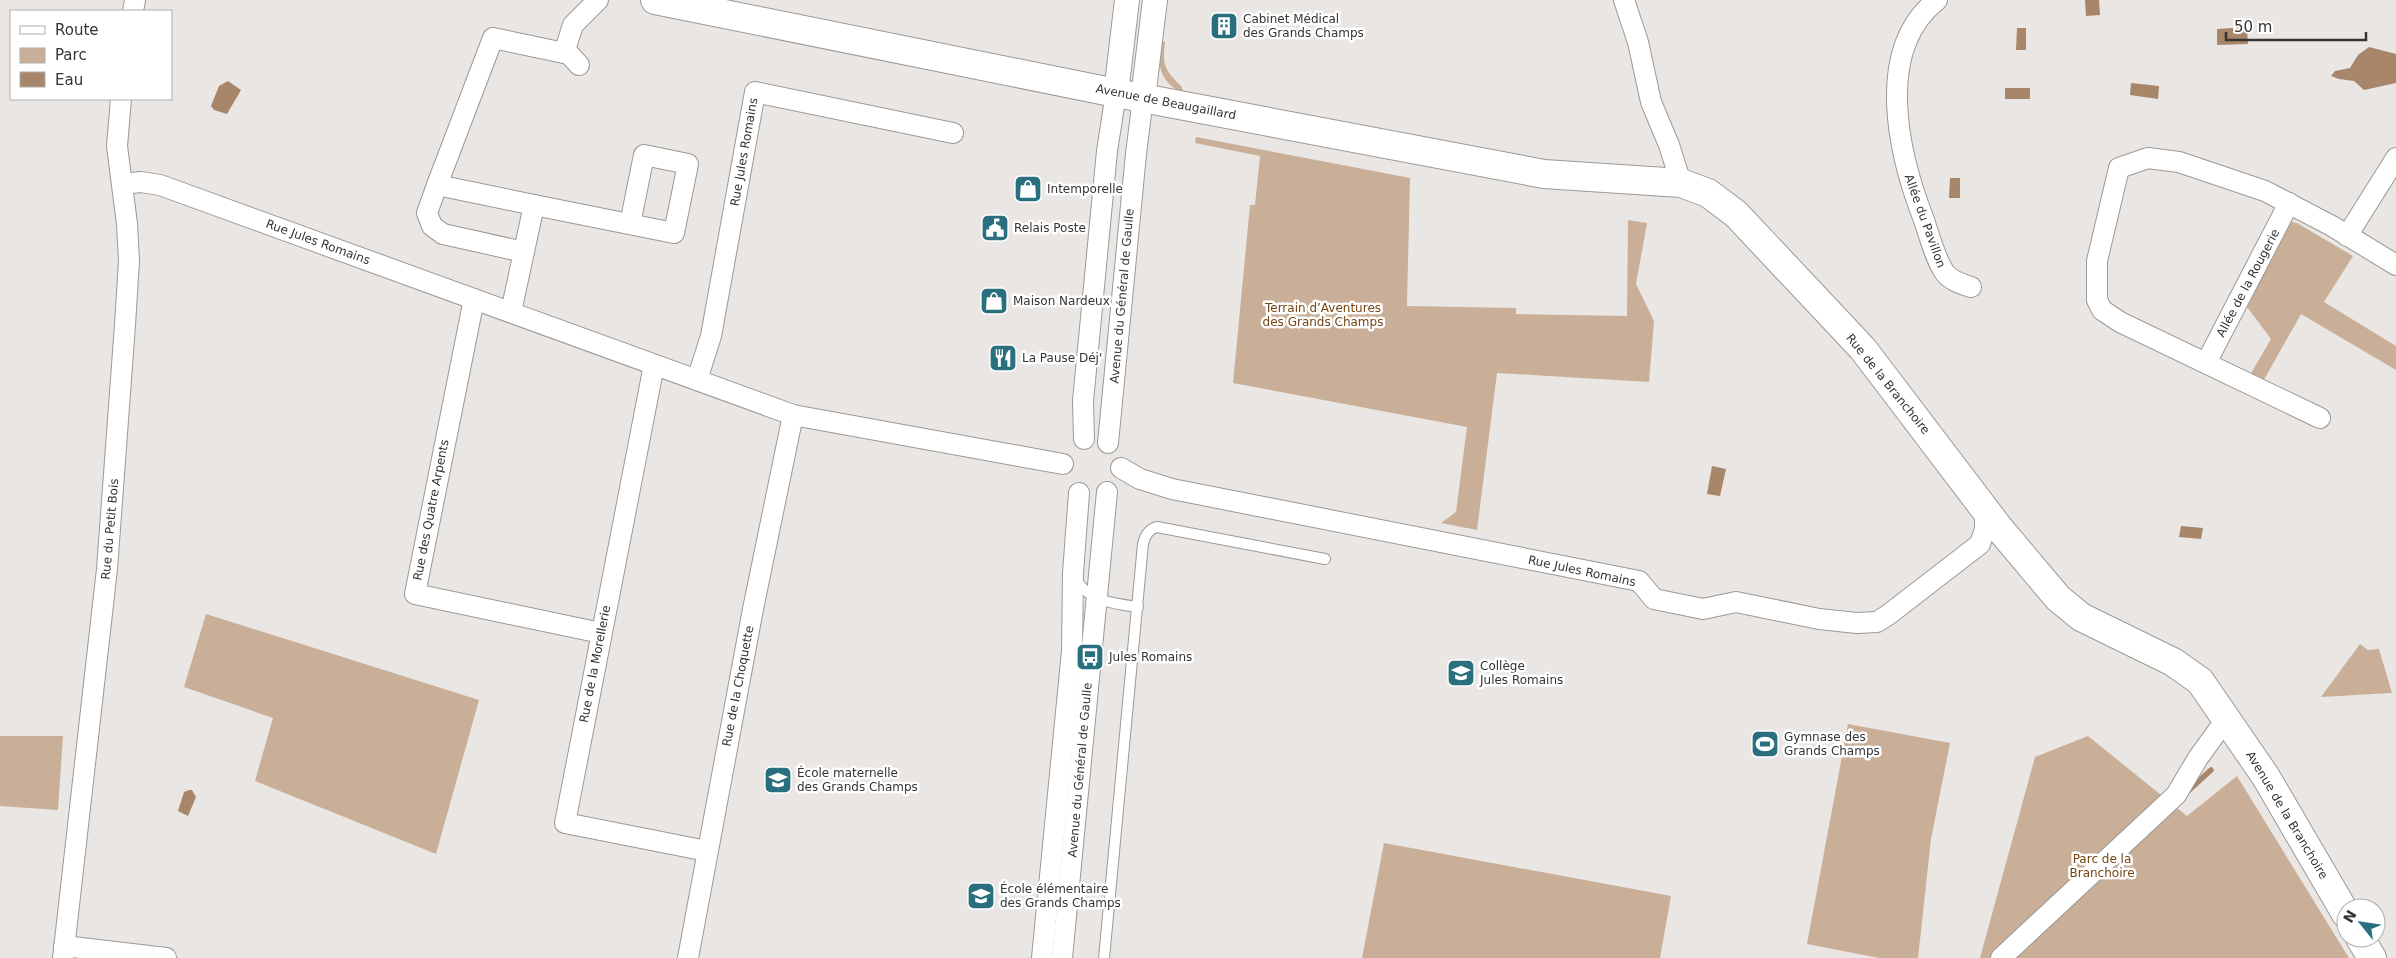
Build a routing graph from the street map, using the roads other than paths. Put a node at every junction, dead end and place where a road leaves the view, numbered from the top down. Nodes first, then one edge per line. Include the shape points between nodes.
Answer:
1 (598, 0) edge
2 (655, 0) edge
3 (1127, 0) edge
4 (1155, 0) edge
5 (1624, 0) edge
6 (1937, 0) edge
7 (1116, 93) junction
8 (1144, 98) junction
9 (122, 100) edge
10 (953, 133) dead end
11 (2396, 158) edge
12 (1681, 183) junction
13 (122, 184) junction
14 (437, 185) junction
15 (2289, 203) junction
16 (534, 205) junction
17 (630, 224) dead end
18 (2347, 236) junction
19 (524, 252) junction
20 (2396, 265) edge
21 (1971, 287) dead end
22 (474, 299) junction
23 (511, 312) junction
24 (2206, 363) junction
25 (654, 365) junction
26 (697, 380) junction
27 (793, 415) junction
28 (2320, 418) dead end
29 (1084, 439) junction
30 (1108, 442) junction
31 (1063, 464) junction
32 (1121, 468) junction
33 (1107, 492) junction
34 (1079, 493) junction
35 (1985, 509) junction
36 (1325, 559) dead end
37 (1073, 573) junction
38 (1098, 598) junction
39 (1138, 607) junction
40 (601, 633) junction
41 (2227, 718) junction
42 (707, 851) junction
43 (2337, 898) edge
44 (63, 952) edge
45 (166, 958) edge
46 (688, 958) edge
47 (1042, 958) edge
48 (1062, 958) edge
49 (1104, 958) edge
50 (2001, 958) edge

1 - 14 street via 573,25 572,59 493,38
2 - 7 main road, Avenue de Beaugaillard
3 - 7 street
4 - 8 street, Avenue du Général de Gaulle
5 - 12 street via 1638,42 1651,102 1670,145
6 - 21 street, Allée du Pavillon via 1914,27 1904,51 1898,91 1900,138 1914,196 1944,273
7 - 8 main road, Avenue de Beaugaillard
7 - 29 street via 1107,151 1082,413
8 - 12 main road, Avenue de Beaugaillard via 1544,174
8 - 30 street, Avenue du Général de Gaulle
9 - 13 street, Rue du Petit Bois via 117,146
10 - 26 street, Rue Jules Romains via 755,92 711,336
11 - 18 street
12 - 35 main road, Rue de la Branchoire via 1708,192 1723,202 1849,333
13 - 22 street, Rue Jules Romains via 160,185
13 - 44 street, Rue du Petit Bois via 129,261 109,550
14 - 16 street
14 - 19 street via 427,213 432,226 442,234
15 - 18 street
15 - 24 street, Allée de la Rougerie
15 - 24 street via 2265,191 2179,162 2148,158 2119,168 2097,261 2097,300 2102,310 2120,322
16 - 17 street
16 - 19 street
18 - 20 street
19 - 23 street
22 - 23 street, Rue Jules Romains
22 - 40 street, Rue des Quatre Arpents via 414,594
23 - 25 street, Rue Jules Romains
24 - 28 street
25 - 26 street, Rue Jules Romains
25 - 40 street, Rue de la Morellerie
26 - 27 street, Rue Jules Romains
27 - 31 street, Rue Jules Romains
27 - 42 street, Rue de la Choquette
29 - 30 street
29 - 31 street via 1072,446
30 - 32 street via 1118,453
31 - 34 street via 1066,481
32 - 33 street via 1117,482
32 - 35 street, Rue Jules Romains via 1140,479 1172,489 1639,581 1654,599 1703,608 1736,602 1818,619 1857,623 1877,622 1888,615 1980,544 1985,529
33 - 34 street via 1093,496
33 - 38 street, Avenue du Général de Gaulle
34 - 37 street, Avenue du Général de Gaulle
35 - 41 main road, Rue de la Branchoire via 2058,598 2081,618 2173,662 2191,674 2200,681
36 - 39 lane via 1152,528 1143,544
37 - 38 lane via 1078,584
37 - 47 street, Avenue du Général de Gaulle via 1072,651
38 - 39 lane via 1112,604
38 - 48 street, Avenue du Général de Gaulle
39 - 49 lane
40 - 42 street, Rue de la Morellerie via 565,823
41 - 43 main road, Avenue de la Branchoire via 2266,777
41 - 50 street via 2176,796
42 - 46 street, Rue de la Choquette
44 - 45 street

